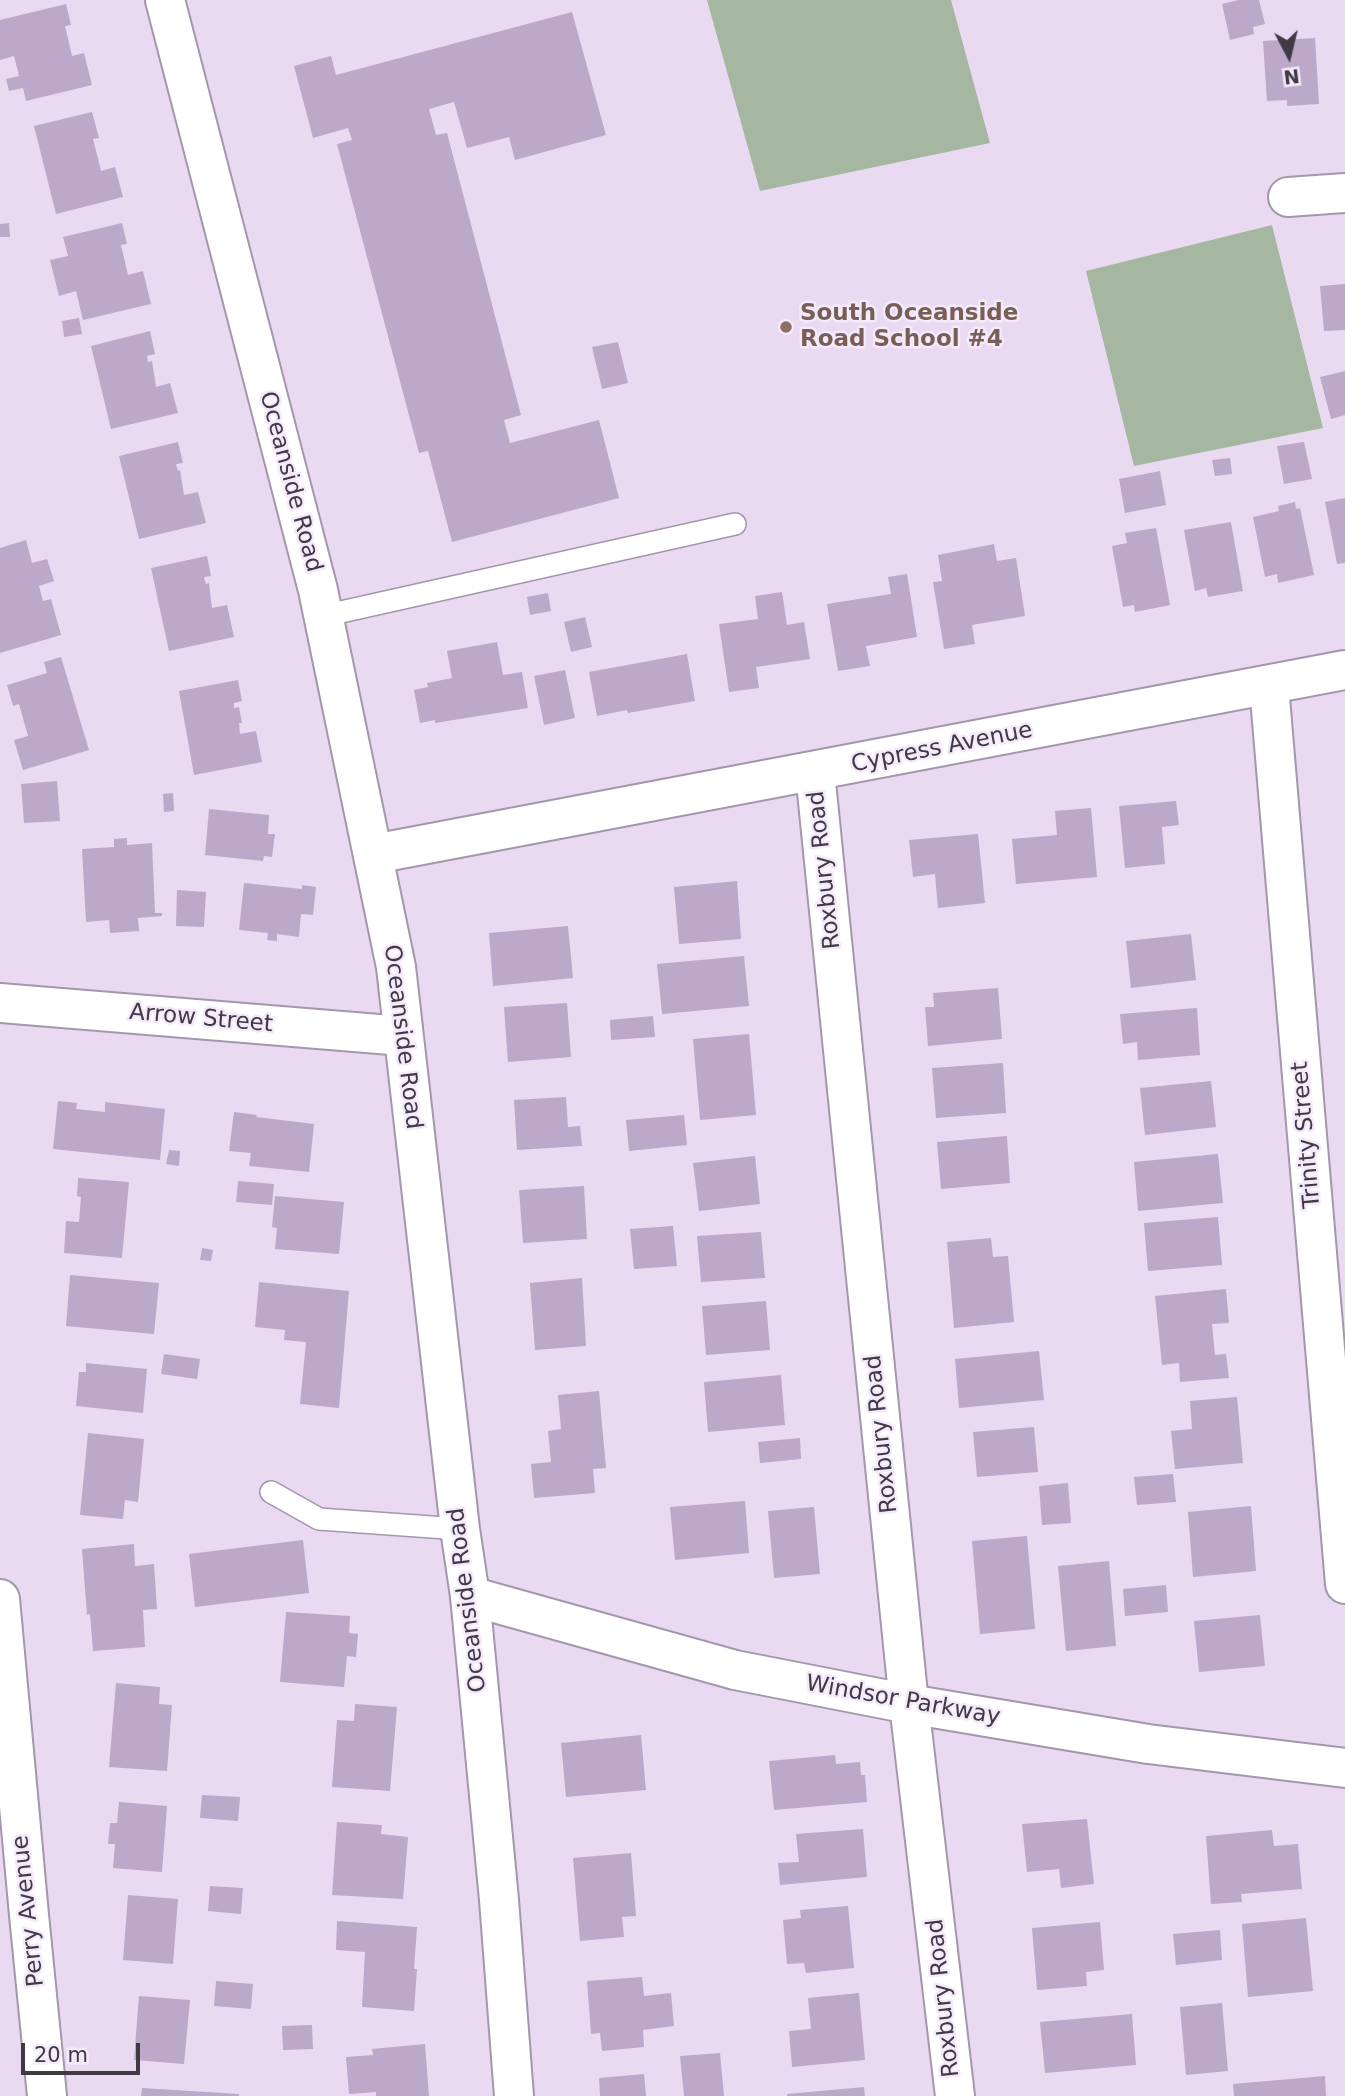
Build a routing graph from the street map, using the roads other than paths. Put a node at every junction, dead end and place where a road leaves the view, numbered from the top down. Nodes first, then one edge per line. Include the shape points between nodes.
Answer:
1 (164, 0) edge
2 (1345, 193) edge
3 (1288, 197) dead end
4 (734, 524) dead end
5 (323, 616) junction
6 (1345, 670) edge
7 (1269, 686) junction
8 (815, 772) junction
9 (374, 854) junction
10 (0, 1003) edge
11 (403, 1036) junction
12 (271, 1492) dead end
13 (460, 1528) junction
14 (1345, 1584) edge
15 (470, 1596) junction
16 (0, 1600) edge
17 (909, 1704) junction
18 (1345, 1768) edge
19 (14, 1914) edge
20 (47, 2096) edge
21 (514, 2096) edge
22 (955, 2096) edge

1 - 5 street, Oceanside Road
2 - 3 street
4 - 5 lane
5 - 9 street, Oceanside Road
6 - 7 street, Cypress Avenue
7 - 8 street, Cypress Avenue
7 - 14 street, Trinity Street
8 - 9 street, Cypress Avenue
8 - 17 street, Roxbury Road
9 - 11 street, Oceanside Road via 396,967
10 - 11 street, Arrow Street
11 - 13 street, Oceanside Road
12 - 13 lane via 319,1519
13 - 15 street, Oceanside Road
15 - 17 street, Windsor Parkway via 735,1670
15 - 21 street, Oceanside Road
16 - 19 street, Perry Avenue
17 - 18 street, Windsor Parkway via 1148,1744
17 - 22 street, Roxbury Road
19 - 20 street, Perry Avenue

